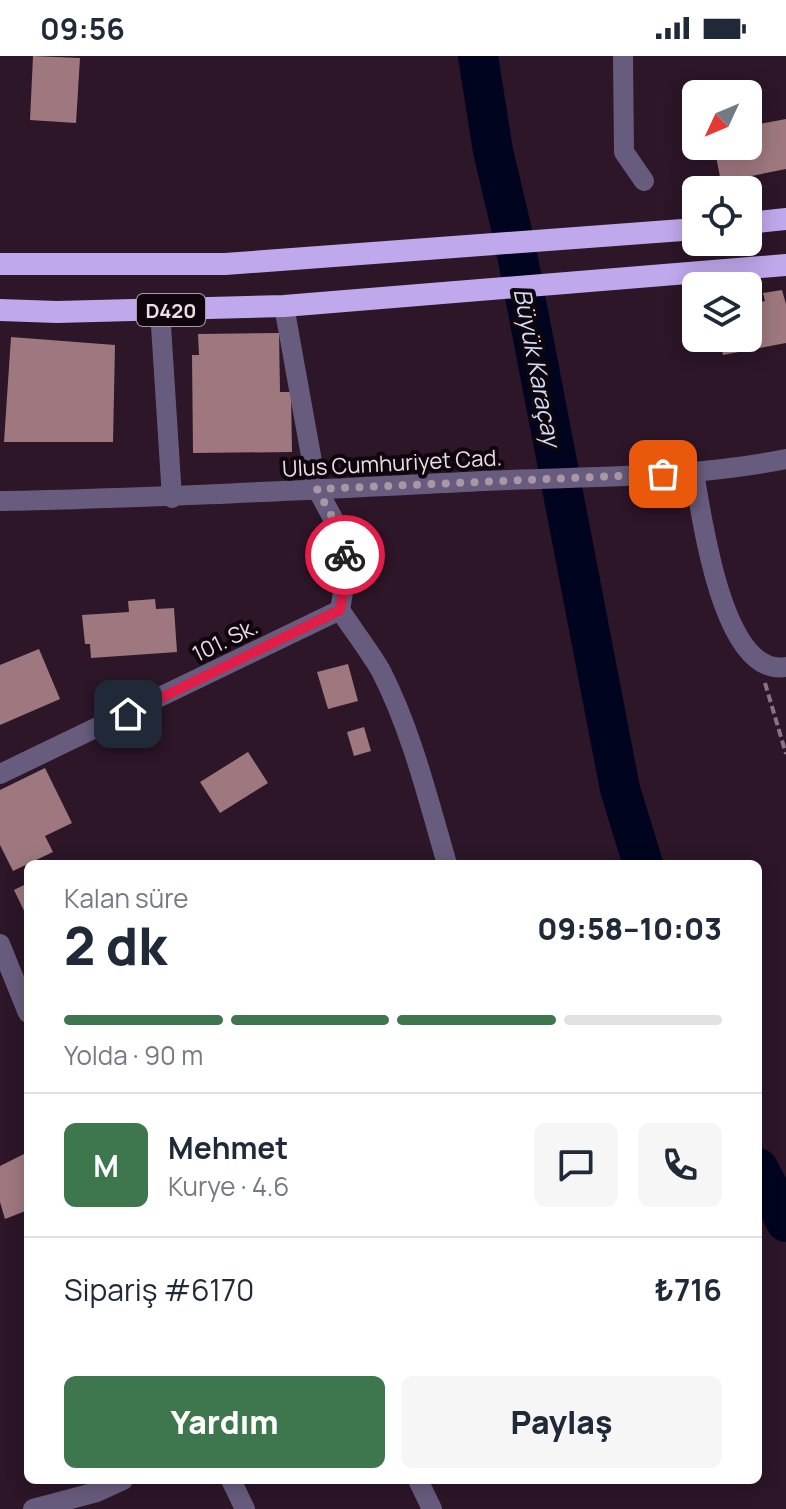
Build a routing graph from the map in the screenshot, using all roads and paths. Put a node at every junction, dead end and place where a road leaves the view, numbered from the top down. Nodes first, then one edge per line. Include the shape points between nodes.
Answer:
1 (623, 56) edge
2 (644, 181) dead end
3 (786, 219) edge
4 (762, 222) edge
5 (682, 231) edge
6 (0, 264) edge
7 (786, 265) edge
8 (284, 306) junction
9 (0, 310) edge
10 (160, 310) junction
11 (786, 459) edge
12 (694, 473) junction
13 (317, 489) junction
14 (172, 498) junction
15 (0, 501) edge
16 (340, 610) junction
17 (765, 665) junction
18 (786, 667) edge
19 (786, 754) edge
20 (0, 774) edge
21 (446, 860) edge
22 (0, 944) edge
23 (0, 1002) edge
24 (24, 1004) edge
25 (114, 1484) edge
26 (233, 1484) edge
27 (420, 1484) edge
28 (55, 1506) edge
29 (33, 1509) edge
30 (245, 1509) edge
31 (432, 1509) edge

1 - 2 street via 624,152
3 - 4 highway
5 - 6 highway via 225,264
7 - 8 highway, D420
8 - 10 highway, D420
8 - 13 street
9 - 10 highway, D420
10 - 14 street
11 - 12 street, Ulus Cumhuriyet Cad.
12 - 13 street, Ulus Cumhuriyet Cad.
12 - 17 street via 712,569 729,619
13 - 14 street, Ulus Cumhuriyet Cad.
13 - 16 street via 343,537 346,575
14 - 15 street, Ulus Cumhuriyet Cad.
16 - 20 street, 101. Sk.
16 - 21 street via 380,669 396,705 421,769
17 - 18 street
17 - 19 path via 767,695
22 - 24 street
23 - 24 street
25 - 28 street
26 - 30 street
27 - 31 street
28 - 29 street

